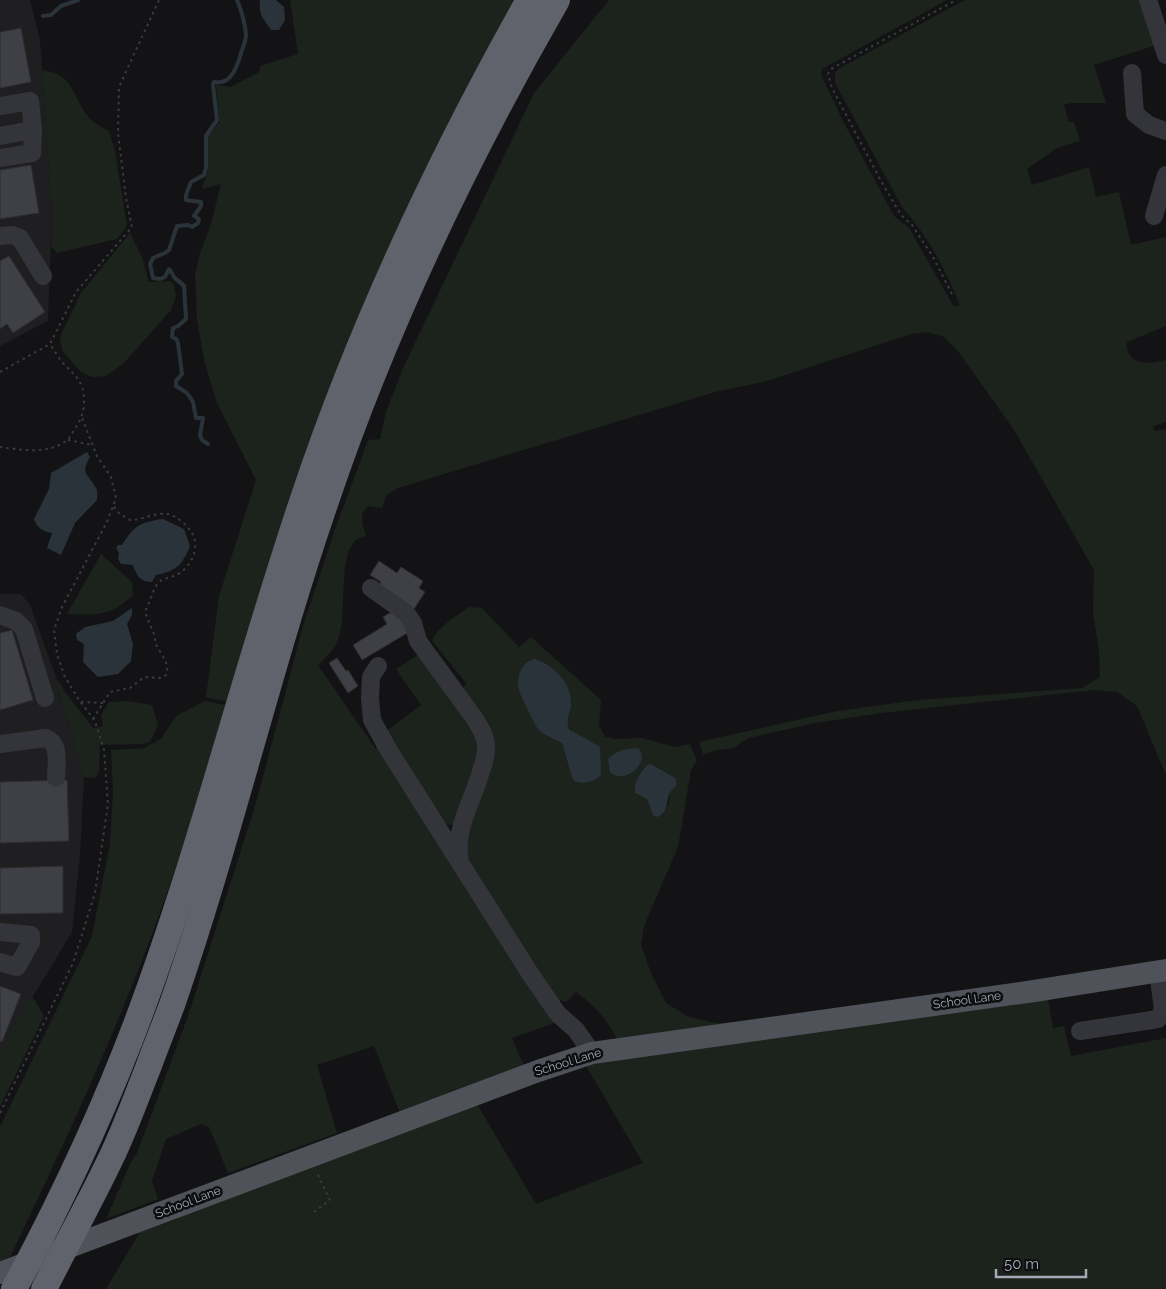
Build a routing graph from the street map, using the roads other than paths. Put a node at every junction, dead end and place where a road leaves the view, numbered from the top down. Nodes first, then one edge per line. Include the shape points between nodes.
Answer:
1 (529, 0) edge
2 (557, 0) edge
3 (1148, 0) edge
4 (1166, 55) edge
5 (1132, 73) dead end
6 (0, 106) edge
7 (33, 130) junction
8 (1166, 131) edge
9 (0, 136) edge
10 (0, 158) edge
11 (1166, 175) edge
12 (1154, 216) dead end
13 (0, 236) edge
14 (44, 276) dead end
15 (372, 588) dead end
16 (0, 615) edge
17 (378, 666) dead end
18 (45, 698) dead end
19 (0, 744) edge
20 (56, 778) dead end
21 (460, 864) junction
22 (0, 932) edge
23 (0, 962) edge
24 (1162, 971) edge
25 (1080, 1031) dead end
26 (592, 1053) junction
27 (0, 1273) edge
28 (14, 1289) edge
29 (44, 1289) edge

1 - 28 highway via 449,150 368,325 304,494 172,923 143,1006 91,1138
2 - 29 highway via 472,155 392,325 325,502 284,628 173,1004 111,1158
3 - 4 lane
5 - 8 lane via 1134,114 1149,125
6 - 7 lane via 30,101
7 - 9 lane
7 - 10 lane via 32,153
11 - 12 lane
13 - 14 lane via 20,238
15 - 21 lane via 413,623 418,641 483,733 485,759 461,828 458,844
16 - 18 lane via 16,621 24,629
17 - 21 lane via 372,677 372,720
19 - 20 lane via 39,738 51,740 56,748
21 - 26 lane via 558,1014 576,1030
22 - 23 lane via 31,936 31,942 17,966
24 - 25 lane via 1164,1010 1158,1019
24 - 26 main road, School Lane
26 - 27 main road, School Lane

